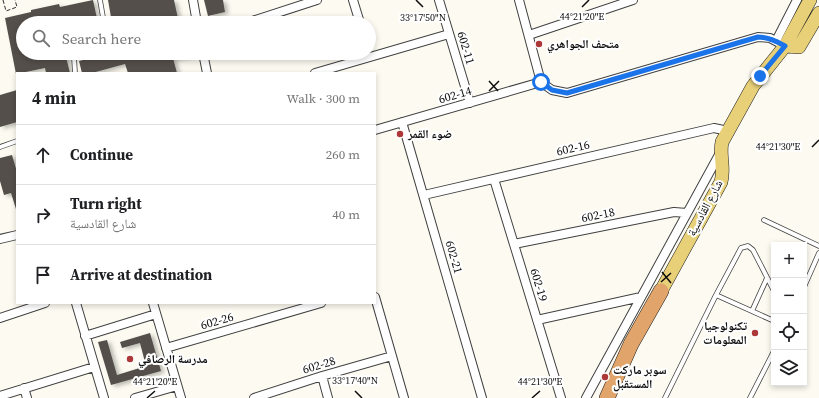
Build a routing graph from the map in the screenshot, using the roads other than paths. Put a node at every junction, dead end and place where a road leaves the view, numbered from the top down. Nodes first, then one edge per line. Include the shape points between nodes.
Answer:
1 (100, 0) edge
2 (193, 0) edge
3 (317, 0) edge
4 (353, 0) edge
5 (439, 0) edge
6 (518, 0) edge
7 (633, 0) edge
8 (797, 0) edge
9 (810, 0) edge
10 (819, 13) edge
11 (103, 16) edge
12 (196, 16) edge
13 (268, 16) edge
14 (358, 16) edge
15 (449, 34) junction
16 (529, 35) junction
17 (780, 44) junction
18 (376, 53) edge
19 (74, 60) edge
20 (204, 60) edge
21 (353, 60) edge
22 (75, 72) edge
23 (207, 72) edge
24 (318, 72) edge
25 (541, 82) junction
26 (470, 102) junction
27 (402, 122) junction
28 (376, 130) edge
29 (728, 131) junction
30 (16, 141) edge
31 (0, 147) edge
32 (721, 152) junction
33 (494, 179) junction
34 (424, 195) junction
35 (687, 213) junction
36 (764, 220) dead end
37 (16, 235) edge
38 (0, 240) edge
39 (514, 244) junction
40 (819, 246) edge
41 (819, 252) edge
42 (767, 278) junction
43 (807, 280) edge
44 (771, 285) edge
45 (661, 291) joint
46 (716, 295) junction
47 (641, 297) junction
48 (376, 300) edge
49 (42, 304) edge
50 (76, 304) edge
51 (153, 304) edge
52 (318, 304) edge
53 (752, 311) junction
54 (156, 314) junction
55 (0, 318) edge
56 (537, 320) junction
57 (771, 320) edge
58 (85, 336) junction
59 (166, 348) junction
60 (392, 356) junction
61 (771, 357) edge
62 (94, 367) junction
63 (322, 376) junction
64 (177, 386) junction
65 (24, 388) junction
66 (0, 396) edge
67 (27, 398) edge
68 (104, 398) edge
69 (135, 398) edge
70 (180, 398) edge
71 (254, 398) edge
72 (328, 398) edge
73 (404, 398) edge
74 (482, 398) edge
75 (561, 398) edge
76 (586, 398) edge
77 (607, 398) edge
78 (666, 398) edge
79 (750, 398) edge

1 - 11 lane
2 - 12 street
3 - 13 street
4 - 14 street
5 - 15 street, 602-11
6 - 16 street
7 - 16 street
8 - 17 street
9 - 17 main road, شارع القادسية
10 - 17 main road via 799,47
15 - 18 street
15 - 26 street, 602-11
16 - 25 street
17 - 25 street via 770,38 758,37 567,93 552,90
17 - 29 main road, شارع القادسية
19 - 22 lane
20 - 23 street
21 - 24 street
25 - 26 street, 602-14
26 - 27 street, 602-14
27 - 28 street, 602-14
27 - 34 street, 602-21
29 - 32 main road, شارع القادسية via 722,142
29 - 33 street, 602-16 via 714,128
30 - 31 lane
32 - 35 street
32 - 45 main road, شارع القادسية via 721,182
33 - 34 street, 602-16
33 - 39 street, 602-19
34 - 74 street, 602-21
35 - 39 street, 602-18 via 674,212
35 - 47 street
36 - 40 lane
37 - 38 street
39 - 56 street, 602-19
41 - 43 lane
42 - 44 lane
42 - 46 lane via 753,250 750,247 743,247
42 - 53 lane
45 - 77 highway via 631,344
46 - 53 lane
46 - 78 lane
47 - 56 street
47 - 76 street
48 - 60 street
49 - 55 street
50 - 58 street
51 - 54 street
52 - 59 street, 602-26
53 - 57 lane
54 - 58 street
54 - 59 street
56 - 75 street, 602-19
58 - 62 street
59 - 64 street
60 - 63 street, 602-28
60 - 73 street
61 - 79 lane
62 - 65 street
62 - 68 street
63 - 71 street, 602-28
63 - 72 street
64 - 69 street
64 - 70 street
65 - 66 street
65 - 67 street

